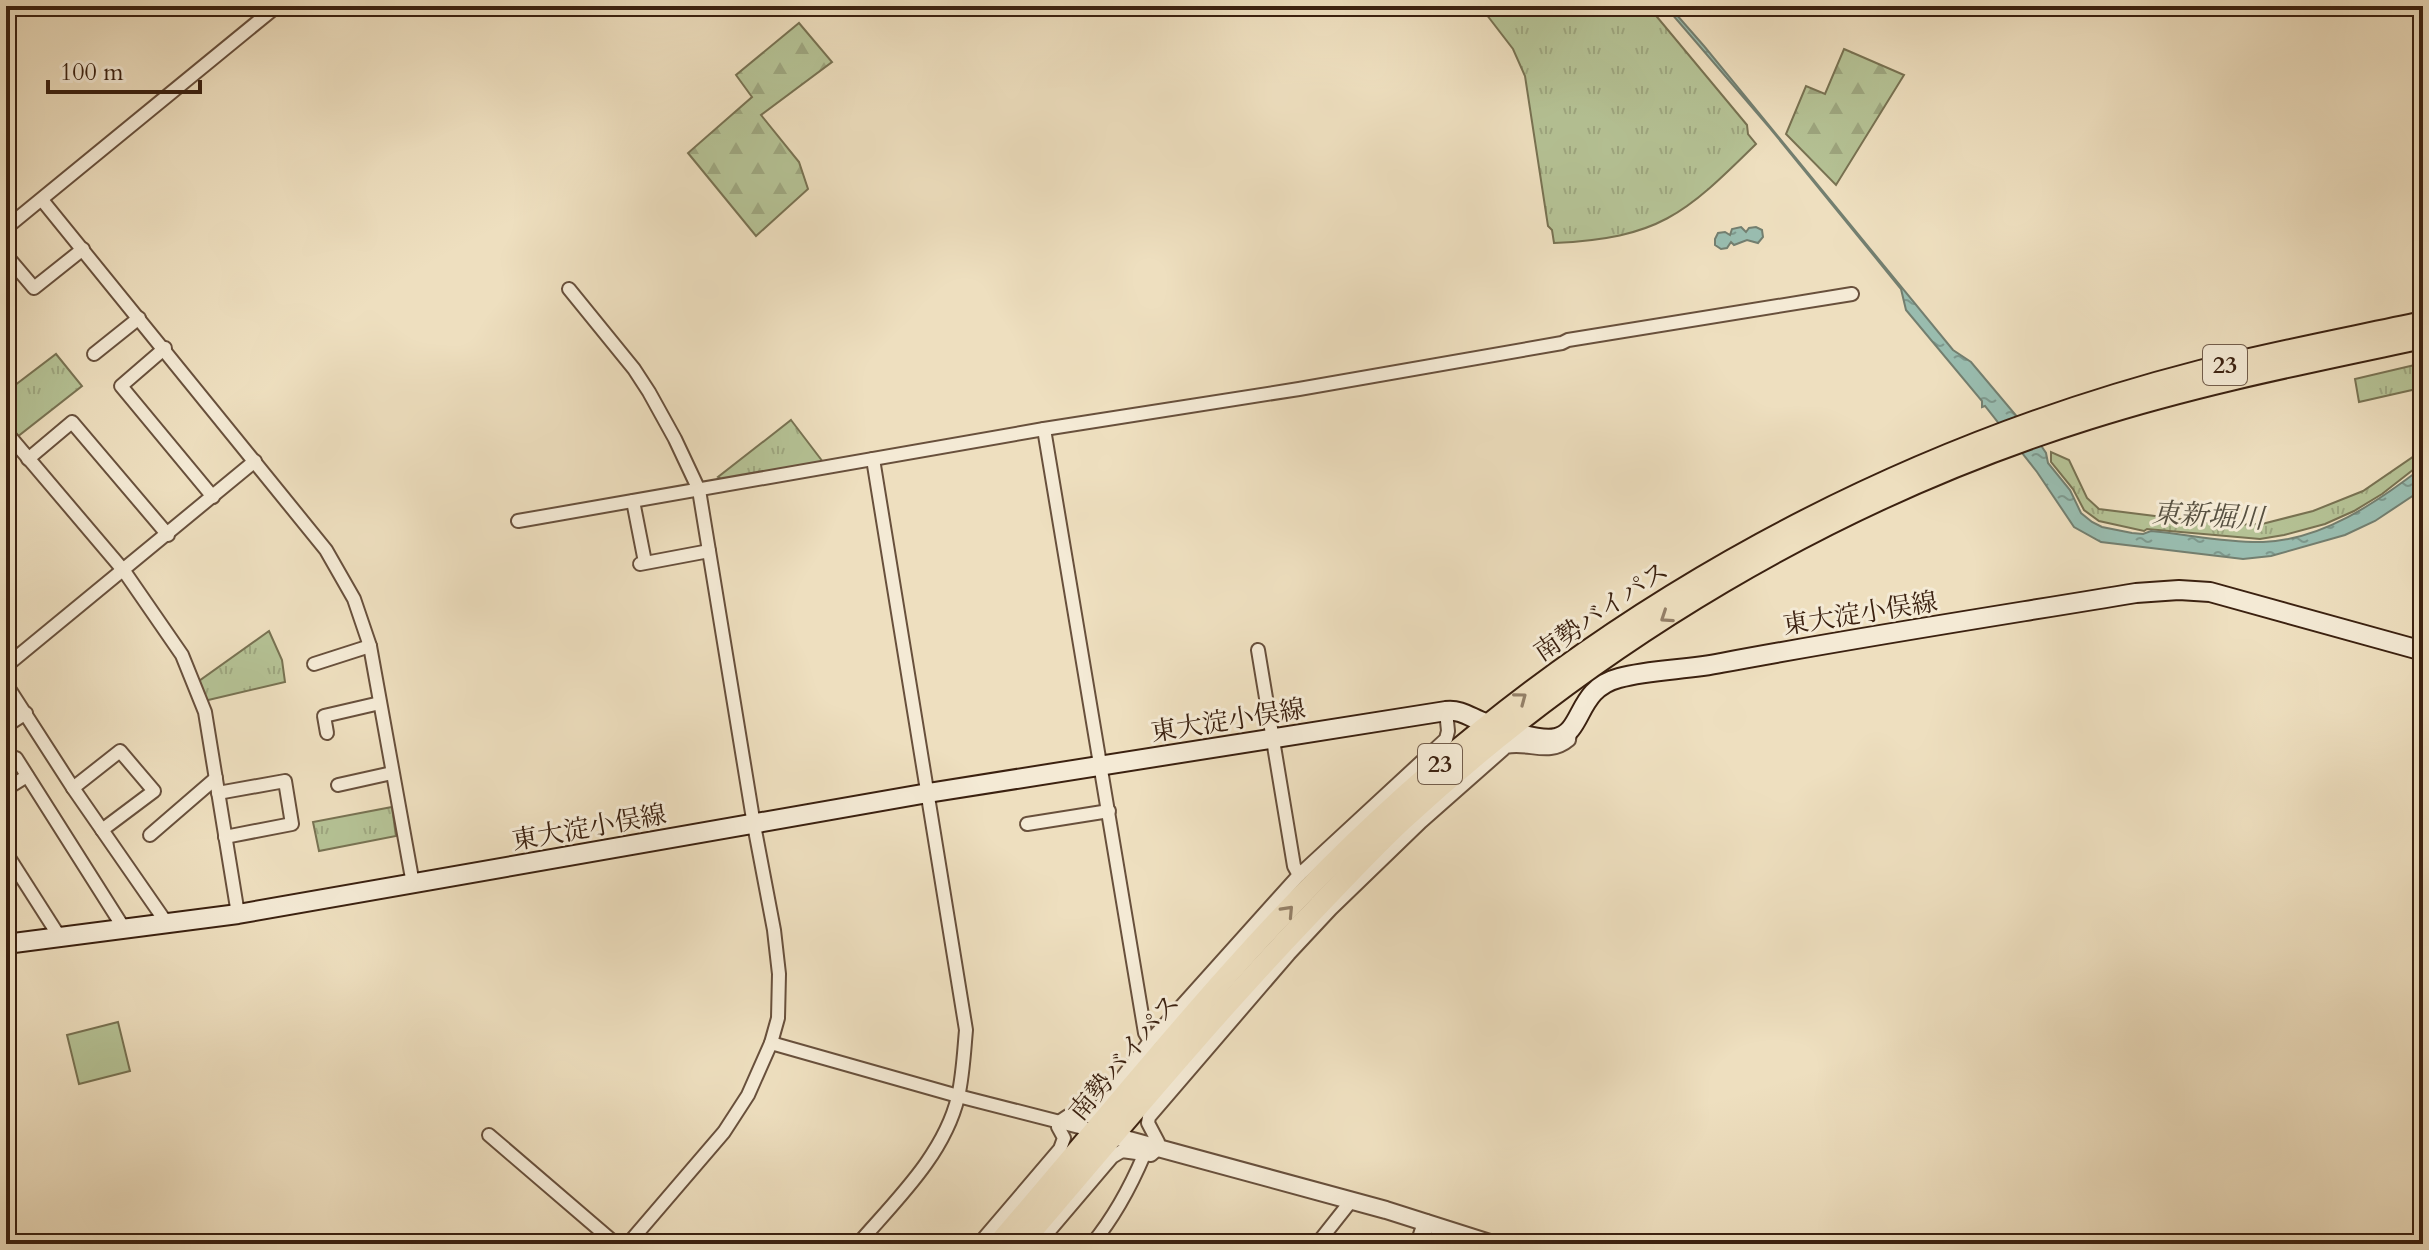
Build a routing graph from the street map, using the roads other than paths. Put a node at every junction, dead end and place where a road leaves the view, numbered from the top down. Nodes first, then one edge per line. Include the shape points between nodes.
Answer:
1 (277, 6) edge
2 (42, 200) junction
3 (6, 228) edge
4 (83, 249) junction
5 (6, 255) edge
6 (569, 289) dead end
7 (1852, 294) dead end
8 (139, 318) junction
9 (2423, 322) edge
10 (2423, 338) edge
11 (165, 348) junction
12 (94, 354) dead end
13 (1044, 429) junction
14 (2036, 429) junction
15 (6, 432) edge
16 (2006, 440) junction
17 (28, 459) junction
18 (873, 459) junction
19 (255, 461) junction
20 (699, 490) junction
21 (213, 497) junction
22 (633, 501) junction
23 (518, 521) dead end
24 (168, 535) junction
25 (709, 551) junction
26 (124, 571) junction
27 (370, 646) junction
28 (1258, 650) dead end
29 (2423, 651) edge
30 (314, 664) dead end
31 (6, 666) edge
32 (6, 684) edge
33 (380, 703) junction
34 (1446, 711) junction
35 (26, 713) junction
36 (1487, 724) junction
37 (6, 726) edge
38 (1508, 730) junction
39 (1571, 730) junction
40 (327, 733) dead end
41 (1274, 739) junction
42 (16, 758) dead end
43 (1102, 766) junction
44 (392, 773) junction
45 (27, 776) junction
46 (216, 778) junction
47 (338, 785) dead end
48 (73, 788) junction
49 (6, 789) edge
50 (218, 793) junction
51 (928, 793) junction
52 (1109, 811) junction
53 (1027, 824) dead end
54 (754, 825) junction
55 (102, 830) junction
56 (150, 835) dead end
57 (225, 837) junction
58 (6, 853) edge
59 (1299, 875) junction
60 (413, 884) junction
61 (238, 914) junction
62 (168, 925) junction
63 (125, 930) junction
64 (59, 936) junction
65 (6, 944) edge
66 (1150, 1041) junction
67 (771, 1043) junction
68 (958, 1096) junction
69 (1059, 1122) junction
70 (1104, 1133) junction
71 (489, 1135) dead end
72 (1151, 1151) junction
73 (1351, 1201) junction
74 (1426, 1223) junction
75 (616, 1244) edge
76 (628, 1244) edge
77 (858, 1244) edge
78 (979, 1244) edge
79 (998, 1244) edge
80 (1021, 1244) edge
81 (1038, 1244) edge
82 (1092, 1244) edge
83 (1317, 1244) edge
84 (1419, 1244) edge
85 (1493, 1244) edge

1 - 2 street
2 - 3 street
2 - 4 street
4 - 5 street via 34,288
4 - 8 street
6 - 20 street via 649,392
7 - 13 street
8 - 11 street
8 - 12 street
9 - 14 highway, 南勢バイパス / 23 via 2201,370
10 - 14 highway, 南勢バイパス / 23 via 2204,385
11 - 19 street
11 - 21 street via 121,386
13 - 18 street
13 - 43 street
14 - 16 highway, 南勢バイパス / 23
15 - 17 street
36 -> 16 highway, 南勢バイパス / 23 via 1595,643 1725,562 1839,502
16 -> 38 highway, 南勢バイパス / 23 via 1744,569 1572,681
17 - 24 street via 72,422
17 - 26 street
18 - 20 street
18 - 51 street
19 - 21 street
19 - 27 street via 339,570
20 - 22 street
20 - 25 street
21 - 24 street
22 - 23 street
22 - 25 street via 642,563
24 - 26 street
25 - 54 street
26 - 31 street
26 - 46 street via 166,630 195,685
27 - 30 street
27 - 33 street
28 - 41 street
29 - 39 main road, 東大淀小俣線 via 2225,595 2150,592 1619,678 1591,693
32 - 35 street
33 - 40 street via 324,716
33 - 44 street
34 - 36 main road, 東大淀小俣線 via 1460,711
34 - 41 main road, 東大淀小俣線
34 - 59 street via 1446,739
35 - 37 street
35 - 48 street
36 - 38 main road, 東大淀小俣線
70 -> 36 highway, 南勢バイパス / 23 via 1251,950 1333,863
38 - 39 main road, 東大淀小俣線 via 1550,739
38 - 70 highway, 南勢バイパス / 23 via 1398,824
39 - 72 street via 1569,740 1555,749 1506,747 1331,909 1149,1117 1158,1142
41 - 43 main road, 東大淀小俣線
41 - 59 street
42 - 45 street
43 - 51 main road, 東大淀小俣線
43 - 52 street
44 - 47 street
44 - 60 street
45 - 49 street
45 - 63 street
46 - 50 street
46 - 56 street
48 - 55 street
48 - 55 street via 120,751 154,791
50 - 57 street
50 - 57 street via 285,781 292,824
51 - 54 main road, 東大淀小俣線
51 - 68 street via 966,1030
52 - 53 street
52 - 66 street
54 - 60 main road, 東大淀小俣線
54 - 67 street via 779,974 778,1018
55 - 62 street
57 - 61 street
58 - 64 street
59 - 66 street
60 - 61 main road, 東大淀小俣線
61 - 62 main road, 東大淀小俣線
62 - 63 main road, 東大淀小俣線
63 - 64 main road, 東大淀小俣線
64 - 65 main road, 東大淀小俣線
66 - 69 street via 1098,1109 1090,1116 1068,1116
67 - 68 street
67 - 76 street via 724,1132
68 - 69 street
68 - 77 street via 930,1158
69 - 70 street
69 - 78 street via 1064,1138 1060,1149
70 - 72 street
70 - 79 highway, 南勢バイパス / 23
70 - 80 highway, 南勢バイパス / 23
71 - 75 street
72 - 73 street
72 - 81 street via 1122,1151 1112,1157
72 - 82 street via 1117,1213
73 - 74 street
73 - 83 street
74 - 84 street
74 - 85 street

